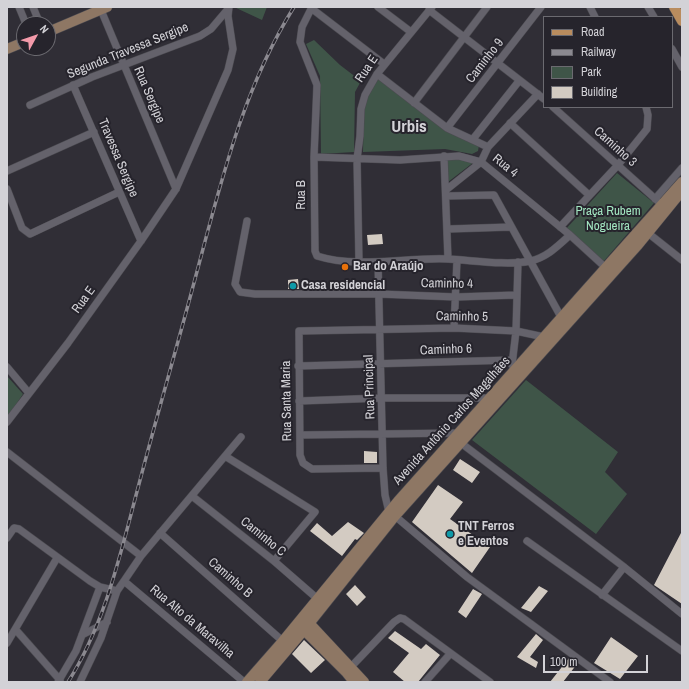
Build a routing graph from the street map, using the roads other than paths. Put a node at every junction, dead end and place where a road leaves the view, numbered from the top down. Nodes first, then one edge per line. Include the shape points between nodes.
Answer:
1 (378, 7) edge
2 (487, 7) edge
3 (541, 7) edge
4 (590, 7) edge
5 (648, 7) edge
6 (674, 7) edge
7 (228, 8) edge
8 (311, 8) edge
9 (99, 9) edge
10 (430, 9) edge
11 (595, 16) edge
12 (653, 16) edge
13 (682, 21) edge
14 (56, 28) edge
15 (411, 32) junction
16 (464, 38) junction
17 (673, 51) edge
18 (384, 64) junction
19 (498, 64) junction
20 (123, 65) junction
21 (682, 67) edge
22 (377, 74) junction
23 (519, 81) junction
24 (73, 85) junction
25 (541, 97) edge
26 (414, 103) junction
27 (30, 105) dead end
28 (554, 108) edge
29 (646, 108) edge
30 (510, 123) junction
31 (447, 128) junction
32 (94, 132) junction
33 (473, 139) junction
34 (488, 147) junction
35 (444, 156) junction
36 (314, 157) junction
37 (357, 159) junction
38 (481, 162) junction
39 (618, 164) junction
40 (682, 168) edge
41 (7, 171) edge
42 (682, 182) edge
43 (7, 189) edge
44 (176, 189) junction
45 (682, 191) edge
46 (119, 192) junction
47 (446, 193) junction
48 (589, 195) junction
49 (658, 202) junction
50 (247, 221) dead end
51 (511, 227) junction
52 (560, 227) junction
53 (448, 229) junction
54 (648, 233) junction
55 (570, 235) junction
56 (141, 241) junction
57 (448, 259) junction
58 (457, 260) junction
59 (682, 260) edge
60 (530, 261) junction
61 (359, 262) junction
62 (378, 262) junction
63 (518, 262) junction
64 (609, 270) junction
65 (378, 294) junction
66 (516, 295) junction
67 (456, 297) junction
68 (562, 317) junction
69 (454, 328) junction
70 (380, 329) junction
71 (299, 331) joint
72 (516, 331) junction
73 (544, 337) junction
74 (512, 360) junction
75 (381, 365) junction
76 (298, 366) junction
77 (7, 367) edge
78 (512, 373) junction
79 (28, 392) junction
80 (382, 398) junction
81 (490, 398) junction
82 (300, 401) junction
83 (7, 422) edge
84 (383, 434) junction
85 (300, 435) junction
86 (241, 437) dead end
87 (458, 438) junction
88 (7, 452) edge
89 (225, 456) junction
90 (383, 468) junction
91 (385, 494) junction
92 (192, 496) junction
93 (399, 500) junction
94 (392, 514) junction
95 (160, 533) junction
96 (7, 538) edge
97 (527, 541) dead end
98 (141, 556) junction
99 (57, 558) junction
100 (274, 560) junction
101 (624, 567) junction
102 (124, 580) junction
103 (100, 587) junction
104 (117, 591) junction
105 (602, 595) junction
106 (321, 602) junction
107 (682, 614) edge
108 (107, 622) junction
109 (307, 626) junction
110 (16, 630) junction
111 (82, 635) junction
112 (7, 643) edge
113 (286, 644) junction
114 (682, 651) edge
115 (450, 654) junction
116 (349, 669) junction
117 (59, 681) edge
118 (80, 682) edge
119 (246, 682) edge
120 (260, 682) edge
121 (354, 682) edge
122 (364, 682) edge
123 (425, 682) edge
124 (490, 682) edge
125 (610, 682) edge

1 - 15 street
2 - 16 street
3 - 19 street, Caminho 9
4 - 11 street
5 - 12 street
6 - 13 main road
7 - 20 street, Segunda Travessa Sergipe via 206,33
7 - 44 street, Rua E via 233,50 228,70
8 - 18 street
8 - 36 street, Rua B via 299,35 317,85
9 - 14 main road
9 - 20 street, Rua Sergipe
10 - 15 street, Rua E
10 - 16 street
15 - 18 street, Rua E
16 - 19 street
16 - 26 street
17 - 21 street
18 - 22 street, Rua E
19 - 23 street
19 - 31 street, Caminho 9
20 - 24 street, Segunda Travessa Sergipe
20 - 44 street, Rua Sergipe
22 - 26 street
22 - 37 street, Rua E via 369,85 363,102
23 - 25 street
23 - 33 street
24 - 27 street, Segunda Travessa Sergipe
24 - 32 street, Travessa Sergipe
25 - 30 street
26 - 31 street
28 - 39 street, Caminho 3
29 - 39 street via 647,129
30 - 34 street
30 - 48 street
31 - 33 street
32 - 41 street
32 - 46 street, Travessa Sergipe
33 - 34 street
34 - 38 street
35 - 37 street, Rua 4 via 400,160
35 - 38 street, Rua 4 via 459,156
35 - 47 street
36 - 37 street, Rua 4
36 - 61 street, Rua B via 316,254 319,257
37 - 61 street, Rua E
38 - 47 street
38 - 52 street, Rua 4
39 - 48 street
39 - 49 street, Caminho 3
40 - 49 street
42 - 49 main road, Avenida Antônio Carlos Magalhães
43 - 46 street via 22,228 30,234
44 - 56 street, Rua E
45 - 54 main road, Avenida Antônio Carlos Magalhães
46 - 56 street, Travessa Sergipe
47 - 51 street via 494,195
47 - 53 street
48 - 52 street
49 - 64 main road, Avenida Antônio Carlos Magalhães
50 - 65 street, Caminho 4 via 236,276 235,284 238,291 255,294
51 - 53 street
51 - 60 street
52 - 55 street, Rua 4
53 - 57 street
54 - 59 street
54 - 64 main road, Avenida Antônio Carlos Magalhães
55 - 60 street via 550,252
55 - 64 street, Rua 4
56 - 79 street, Rua E via 68,343
57 - 58 street
57 - 62 street, Rua B
58 - 63 street
58 - 67 street
60 - 63 street
60 - 68 street
61 - 62 street, Rua B
62 - 65 street, Rua Principal
63 - 66 street
64 - 68 main road, Avenida Antônio Carlos Magalhães
64 - 87 main road, Avenida Antônio Carlos Magalhães
65 - 67 street, Caminho 4
65 - 70 street, Rua Principal
66 - 67 street, Caminho 4
66 - 72 street
67 - 69 street
68 - 73 main road, Avenida Antônio Carlos Magalhães
69 - 70 street, Caminho 5
69 - 72 street, Caminho 5
70 - 71 street, Caminho 5
70 - 75 street, Rua Principal
71 - 76 street, Rua Santa Maria
72 - 73 street, Caminho 5
72 - 74 street
73 - 78 main road, Avenida Antônio Carlos Magalhães
74 - 75 street, Caminho 6
74 - 78 street
75 - 76 street
75 - 80 street, Rua Principal
76 - 82 street, Rua Santa Maria
77 - 79 street
78 - 81 main road, Avenida Antônio Carlos Magalhães
79 - 83 street, Rua E
80 - 81 street
80 - 82 street
80 - 84 street, Rua Principal
81 - 87 main road, Avenida Antônio Carlos Magalhães
82 - 85 street, Rua Santa Maria
84 - 85 street
84 - 87 street
84 - 90 street, Rua Principal
85 - 90 street, Rua Santa Maria via 300,455 308,468
86 - 89 street
87 - 93 main road, Avenida Antônio Carlos Magalhães
87 - 94 main road, Avenida Antônio Carlos Magalhães
87 - 101 street
88 - 98 street
89 - 92 street
89 - 100 street via 315,512
90 - 91 street, Rua Principal
91 - 93 street
91 - 94 street, Rua Principal
92 - 95 street
92 - 100 street, Caminho C
93 - 94 main road, Avenida Antônio Carlos Magalhães
94 - 106 main road, Avenida Antônio Carlos Magalhães
94 - 125 street via 467,577
95 - 98 street
95 - 113 street, Caminho B
96 - 99 street via 12,530 17,528
97 - 105 street
98 - 102 street
99 - 103 street
99 - 110 street
100 - 106 street, Caminho C
101 - 105 street
101 - 107 street
102 - 104 street
102 - 119 street, Rua Alto da Maravilha
103 - 104 street
103 - 111 street
104 - 108 street
105 - 114 street
106 - 109 main road, Avenida Antônio Carlos Magalhães
106 - 113 main road, Avenida Antônio Carlos Magalhães
108 - 111 street
108 - 118 street
109 - 113 main road, Avenida Antônio Carlos Magalhães
109 - 116 main road
110 - 112 street
110 - 117 street
111 - 117 street via 72,660
113 - 119 main road, Avenida Antônio Carlos Magalhães
113 - 120 main road, Avenida Antônio Carlos Magalhães
115 - 116 street via 400,618
115 - 123 street
115 - 124 street
116 - 121 main road
116 - 122 main road

